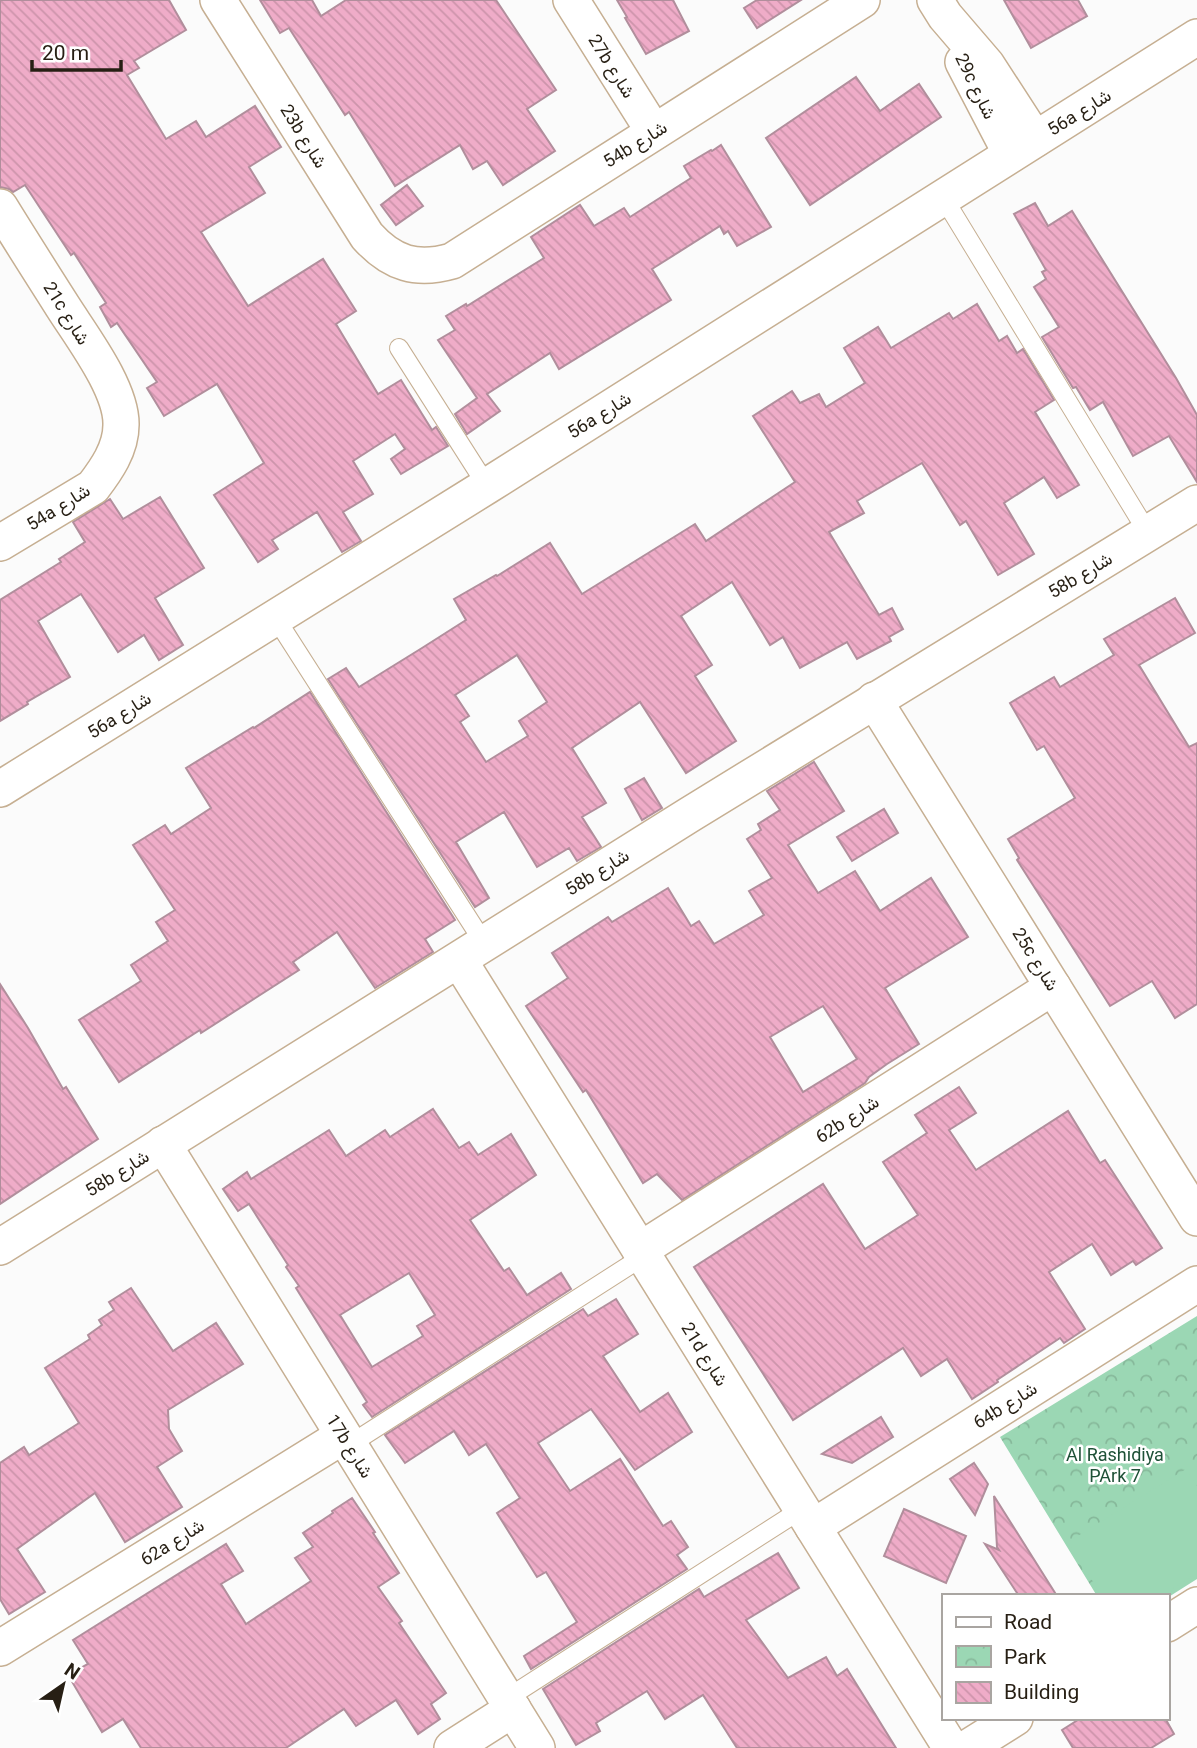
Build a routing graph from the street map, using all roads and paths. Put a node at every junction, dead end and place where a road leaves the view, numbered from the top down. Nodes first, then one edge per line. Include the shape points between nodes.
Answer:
1 (218, 0) edge
2 (570, 0) edge
3 (862, 0) edge
4 (940, 8) edge
5 (1197, 37) edge
6 (654, 132) junction
7 (1023, 147) junction
8 (943, 197) junction
9 (0, 208) edge
10 (401, 262) joint
11 (398, 348) dead end
12 (121, 424) joint
13 (487, 486) junction
14 (1197, 504) edge
15 (1148, 533) junction
16 (0, 543) edge
17 (275, 617) junction
18 (874, 701) junction
19 (0, 789) edge
20 (472, 951) junction
21 (1053, 987) junction
22 (163, 1144) junction
23 (1197, 1218) edge
24 (0, 1247) edge
25 (642, 1253) junction
26 (1197, 1284) edge
27 (346, 1440) junction
28 (807, 1518) junction
29 (1197, 1605) edge
30 (1169, 1623) edge
31 (0, 1648) edge
32 (509, 1704) junction
33 (1012, 1720) edge
34 (452, 1748) edge
35 (537, 1748) edge
36 (951, 1748) edge
37 (967, 1748) edge

1 - 10 street, 23b شارع via 367,236
2 - 6 street, 27b شارع
3 - 6 street, 54b شارع
4 - 7 street, 29c شارع via 970,75
5 - 7 street, 56a شارع
6 - 10 street, 54b شارع via 453,261 427,266
7 - 8 street, 56a شارع
8 - 13 street, 56a شارع
8 - 15 lane
9 - 12 street, 21c شارع via 107,376
11 - 13 lane
12 - 16 street, 54a شارع via 112,458 93,487
13 - 17 street, 56a شارع
14 - 15 street, 58b شارع
15 - 18 street, 58b شارع
17 - 19 street, 56a شارع
17 - 20 lane
18 - 20 street, 58b شارع
18 - 21 street, 25c شارع
20 - 22 street, 58b شارع
20 - 25 street, 21d شارع
21 - 23 street, 25c شارع
21 - 25 street, 62b شارع
22 - 24 street, 58b شارع
22 - 27 street, 17b شارع
25 - 27 lane
25 - 28 street, 21d شارع
26 - 28 street, 64b شارع
27 - 31 street, 62a شارع
27 - 32 street, 17b شارع
28 - 32 lane
28 - 36 street, 21d شارع
29 - 30 street
32 - 34 street
32 - 35 street, 17b شارع
33 - 37 street

